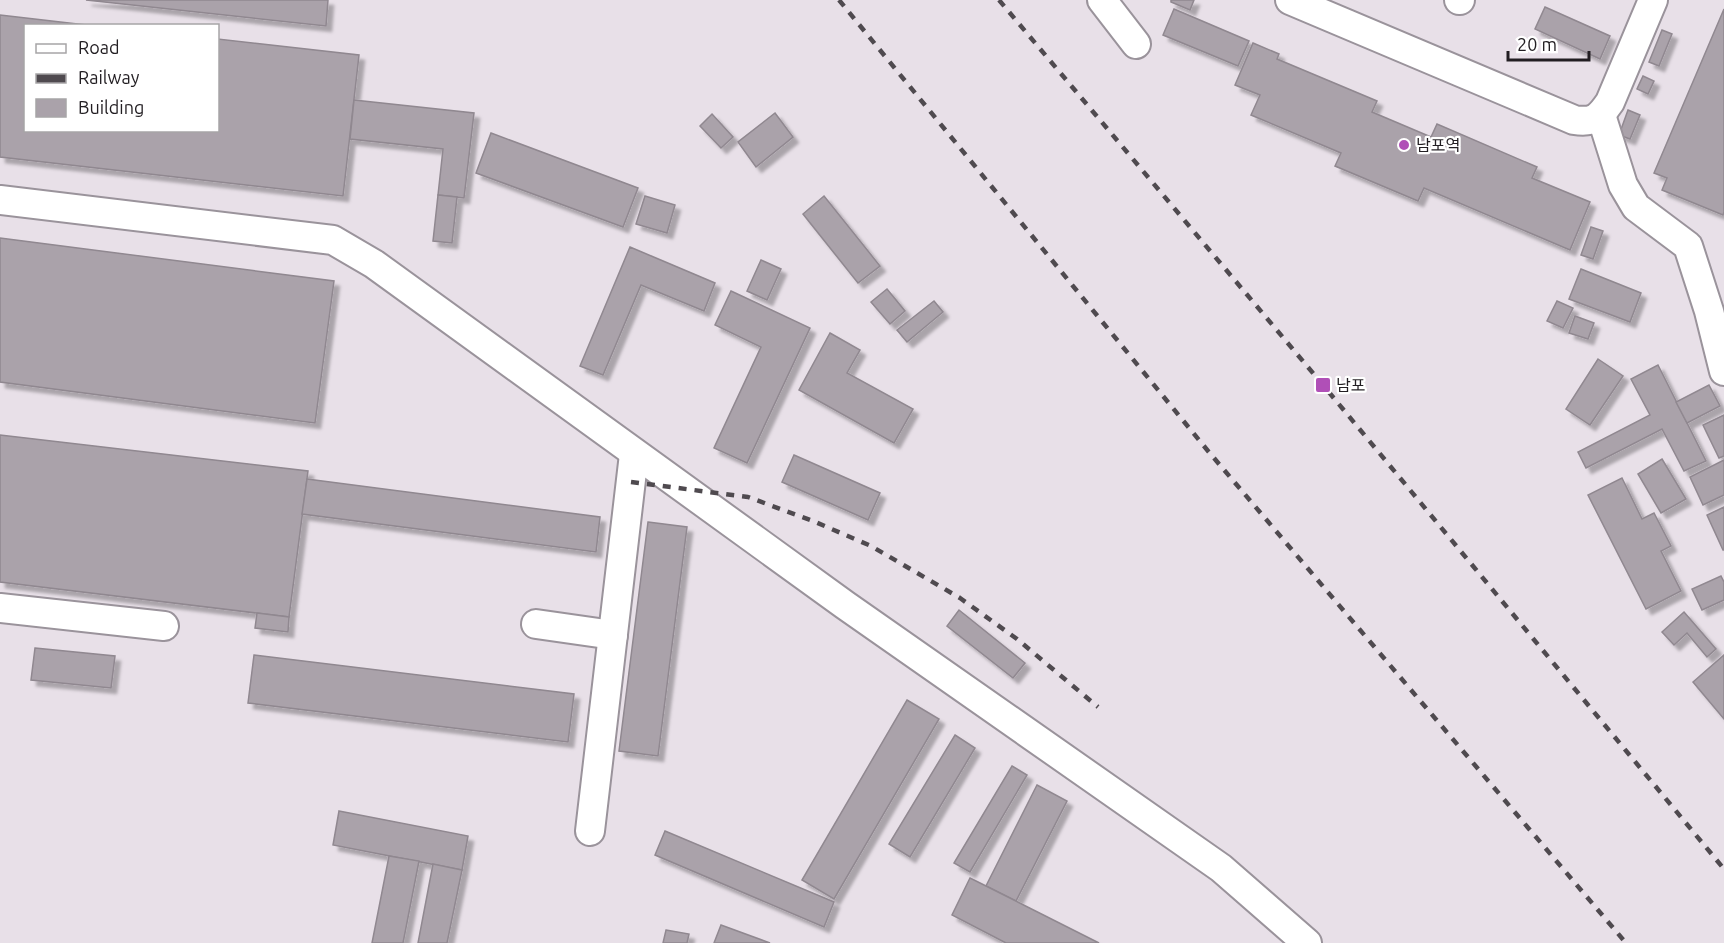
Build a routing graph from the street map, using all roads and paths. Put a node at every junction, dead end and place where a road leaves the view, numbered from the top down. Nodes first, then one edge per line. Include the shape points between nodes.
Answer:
1 (1102, 0) edge
2 (1290, 0) edge
3 (1653, 0) edge
4 (1136, 44) dead end
5 (1601, 115) junction
6 (0, 200) edge
7 (1716, 314) edge
8 (1724, 371) edge
9 (634, 454) junction
10 (0, 608) edge
11 (536, 624) dead end
12 (164, 626) dead end
13 (613, 635) junction
14 (590, 831) dead end
15 (1307, 943) edge

1 - 4 street
2 - 5 street via 1574,120 1588,122
3 - 5 street
5 - 7 street via 1623,185 1636,207 1688,246
6 - 9 street via 333,240 374,264
7 - 8 street
9 - 13 street
9 - 15 street via 1221,868
10 - 12 street
11 - 13 street
13 - 14 street

